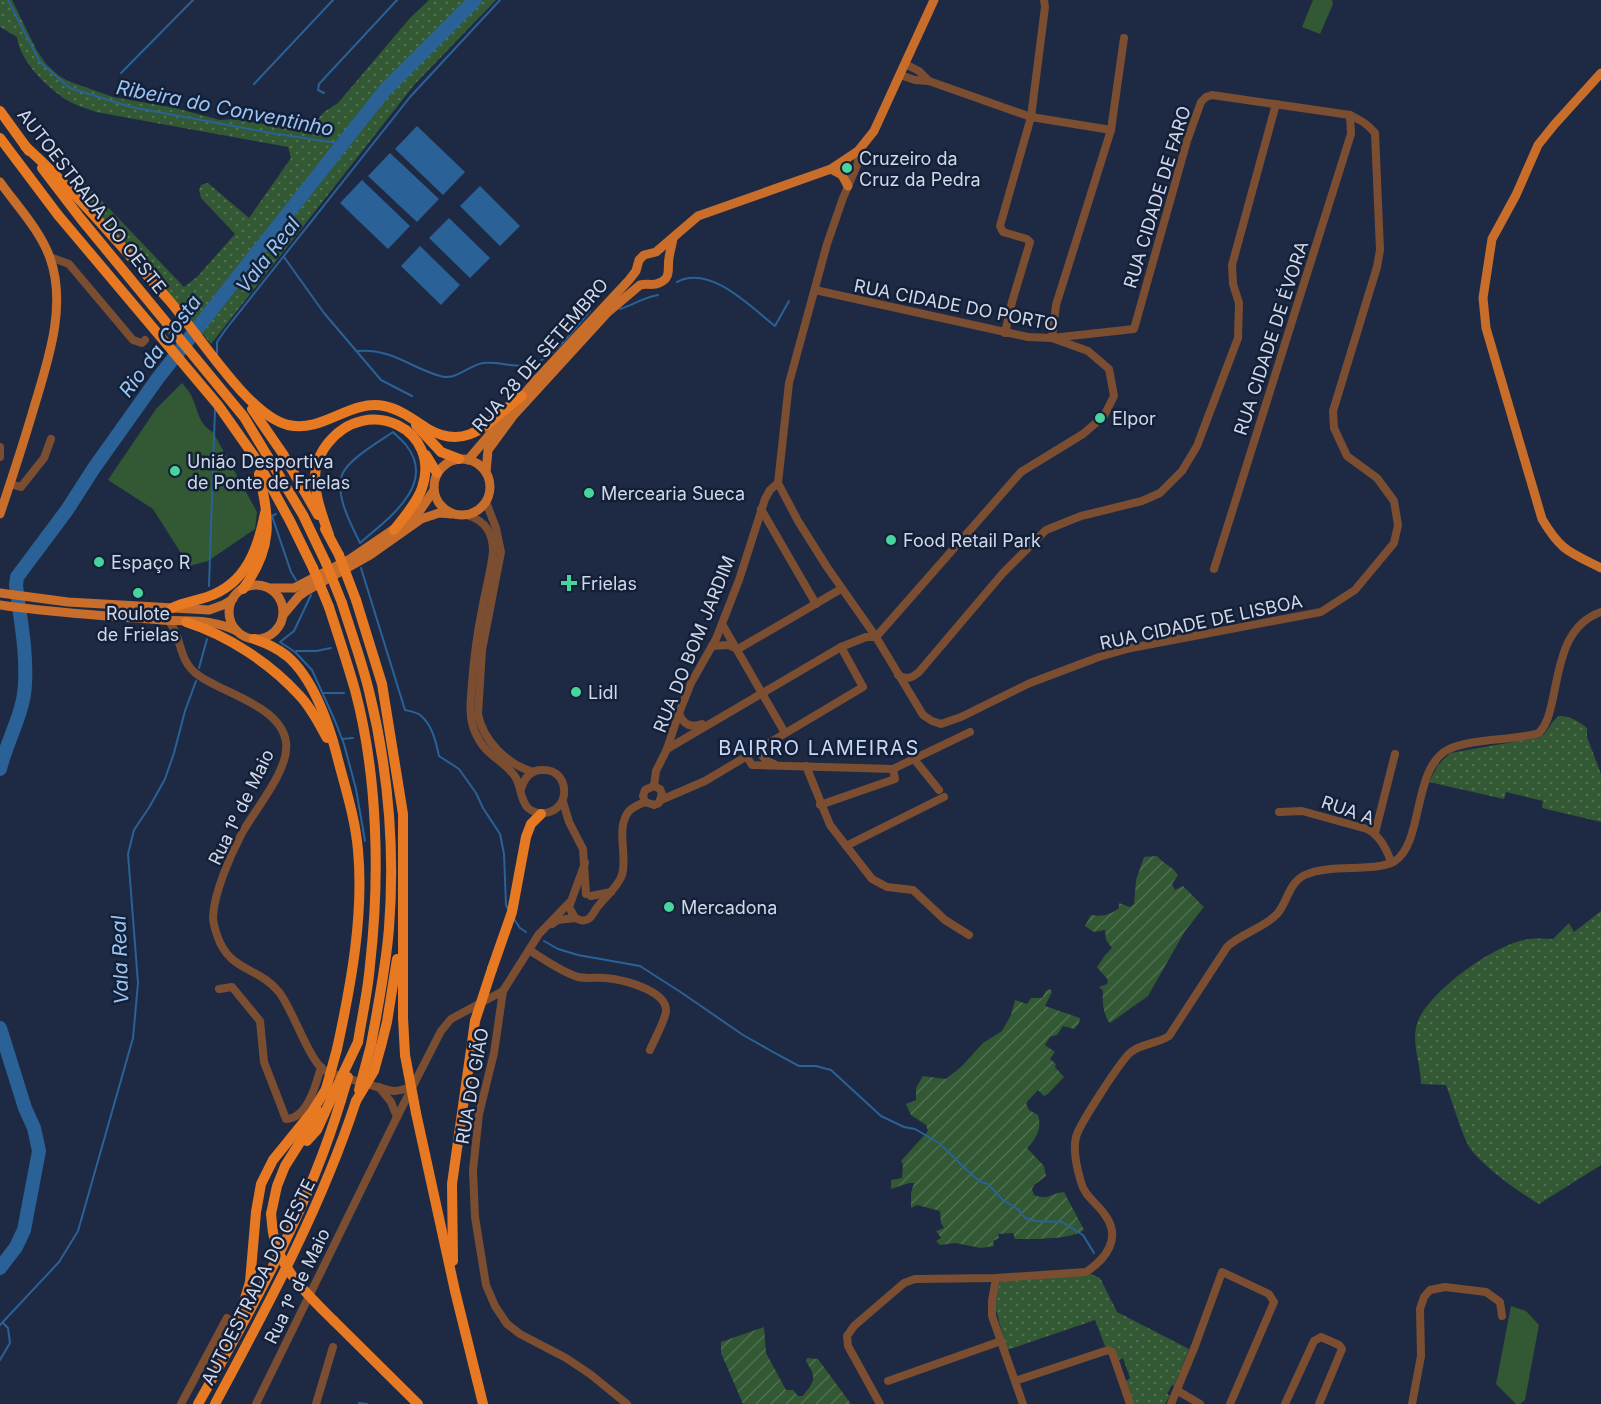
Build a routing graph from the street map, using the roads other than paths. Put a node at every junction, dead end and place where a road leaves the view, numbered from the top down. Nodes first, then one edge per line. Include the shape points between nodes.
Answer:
1 (934, 0) edge
2 (1044, 0) edge
3 (1124, 38) dead end
4 (905, 64) junction
5 (1601, 73) edge
6 (900, 75) junction
7 (929, 81) junction
8 (1276, 104) junction
9 (0, 111) edge
10 (1350, 115) junction
11 (1031, 117) junction
12 (1111, 130) junction
13 (1375, 133) joint
14 (0, 138) edge
15 (25, 146) junction
16 (858, 151) junction
17 (831, 169) junction
18 (0, 182) edge
19 (848, 186) junction
20 (673, 238) junction
21 (656, 252) junction
22 (50, 257) junction
23 (668, 261) junction
24 (636, 271) junction
25 (646, 283) junction
26 (815, 290) junction
27 (1005, 333) junction
28 (1052, 338) junction
29 (146, 340) dead end
30 (243, 393) junction
31 (522, 396) junction
32 (408, 416) junction
33 (51, 439) dead end
34 (417, 442) junction
35 (0, 447) edge
36 (0, 457) edge
37 (255, 459) junction
38 (464, 460) junction
39 (486, 472) junction
40 (437, 473) junction
41 (778, 483) junction
42 (10, 484) junction
43 (434, 490) junction
44 (486, 502) junction
45 (761, 508) junction
46 (265, 513) junction
47 (0, 514) edge
48 (452, 514) junction
49 (467, 515) junction
50 (394, 530) junction
51 (329, 535) junction
52 (1601, 568) edge
53 (1214, 569) dead end
54 (0, 588) edge
55 (269, 588) junction
56 (243, 589) junction
57 (841, 589) junction
58 (0, 593) edge
59 (0, 598) edge
60 (233, 599) junction
61 (106, 603) junction
62 (69, 604) junction
63 (816, 604) junction
64 (5, 606) edge
65 (172, 608) junction
66 (1601, 612) edge
67 (100, 614) junction
68 (283, 615) junction
69 (168, 620) junction
70 (186, 622) junction
71 (722, 624) junction
72 (237, 631) junction
73 (876, 637) junction
74 (254, 639) junction
75 (712, 646) junction
76 (841, 647) junction
77 (738, 649) junction
78 (897, 675) junction
79 (761, 693) junction
80 (679, 714) junction
81 (712, 721) junction
82 (970, 732) dead end
83 (785, 733) junction
84 (668, 748) junction
85 (757, 750) junction
86 (336, 751) junction
87 (1395, 754) dead end
88 (747, 757) junction
89 (914, 759) junction
90 (778, 766) junction
91 (806, 766) junction
92 (893, 769) junction
93 (533, 772) junction
94 (657, 788) junction
95 (521, 789) junction
96 (676, 793) junction
97 (661, 800) junction
98 (562, 802) junction
99 (645, 802) junction
100 (820, 805) junction
101 (1279, 812) dead end
102 (546, 813) junction
103 (569, 822) junction
104 (1375, 833) junction
105 (846, 846) junction
106 (1392, 862) junction
107 (585, 863) junction
108 (611, 892) junction
109 (588, 895) junction
110 (570, 901) junction
111 (404, 902) junction
112 (596, 909) junction
113 (575, 918) junction
114 (539, 934) junction
115 (969, 935) dead end
116 (529, 950) junction
117 (219, 989) dead end
118 (503, 991) junction
119 (376, 1046) junction
120 (650, 1050) dead end
121 (321, 1067) junction
122 (379, 1087) junction
123 (412, 1087) junction
124 (396, 1091) junction
125 (333, 1095) junction
126 (391, 1102) junction
127 (404, 1103) junction
128 (397, 1118) junction
129 (996, 1278) junction
130 (455, 1291) junction
131 (1502, 1316) dead end
132 (227, 1318) dead end
133 (1001, 1341) junction
134 (333, 1347) dead end
135 (231, 1348) junction
136 (888, 1381) dead end
137 (1015, 1381) junction
138 (1178, 1391) junction
139 (181, 1404) edge
140 (198, 1404) edge
141 (215, 1404) edge
142 (256, 1404) edge
143 (316, 1404) edge
144 (418, 1404) edge
145 (483, 1404) edge
146 (627, 1404) edge
147 (880, 1404) edge
148 (1023, 1404) edge
149 (1130, 1404) edge
150 (1171, 1404) edge
151 (1200, 1404) edge
152 (1230, 1404) edge
153 (1286, 1404) edge
154 (1319, 1404) edge
155 (1412, 1404) edge

1 - 4 main road, RUA 28 DE SETEMBRO
2 - 11 street
3 - 12 street
4 - 6 main road, RUA 28 DE SETEMBRO
4 - 7 street
5 - 52 main road via 1554,125 1527,165 1492,239 1483,298 1486,328 1542,519 1566,551
6 - 7 street
6 - 16 main road, RUA 28 DE SETEMBRO via 874,131
7 - 11 street
8 - 10 street, RUA CIDADE DE FARO
8 - 28 street, RUA CIDADE DE FARO via 1212,95 1201,102 1186,141 1134,329
8 - 78 street via 1232,265 1239,303 1238,338 1197,446 1182,471 1160,493 1142,501 1081,516 1046,530 920,672 911,678
9 - 15 highway, AUTOESTRADA DO OESTE
10 - 13 street, RUA CIDADE DE FARO
10 - 53 street, RUA CIDADE DE ÉVORA via 1351,134
11 - 12 street
11 - 27 street via 1000,226 1030,242
12 - 28 street via 1056,305
13 - 78 street, RUA CIDADE DE LISBOA via 1380,250 1333,411 1334,428 1347,456 1377,478 1394,501 1398,525 1394,543 1355,590 1321,612 1099,657 1030,683 941,724 923,715
14 - 37 highway, AUTOESTRADA DO OESTE via 58,215 218,405
15 - 30 highway via 56,174 169,300
15 - 119 highway, AUTOESTRADA DO OESTE, bridge via 244,417 303,516 342,603 369,690 379,738 390,835 389,927
16 - 17 main road, RUA 28 DE SETEMBRO
16 - 19 street via 858,163
17 - 19 main road via 842,175
17 - 20 main road, RUA 28 DE SETEMBRO via 698,216
18 - 22 main road
19 - 26 street
20 - 21 main road, RUA 28 DE SETEMBRO
20 - 23 main road, RUA 28 DE SETEMBRO
21 - 23 main road
21 - 24 main road, RUA 28 DE SETEMBRO via 644,255
22 - 29 street via 69,264 133,339 142,343
22 - 42 main road via 55,310 52,337
23 - 25 main road, RUA 28 DE SETEMBRO via 666,279 654,285
24 - 25 main road
24 - 31 main road, RUA 28 DE SETEMBRO
25 - 39 main road, RUA 28 DE SETEMBRO via 608,312 513,416 488,450
26 - 27 street, RUA CIDADE DO PORTO
26 - 41 street via 789,383
27 - 28 street, RUA CIDADE DO PORTO
28 - 73 street, RUA CIDADE DO PORTO via 1088,351 1109,369 1114,396 1104,416 1083,434 1021,472
30 - 32 highway via 263,413 288,425 315,424 367,405 383,406
30 - 51 highway
31 - 32 highway via 485,427 466,436 438,434
31 - 38 main road, RUA 28 DE SETEMBRO
32 - 38 highway via 441,452
33 - 42 street via 44,458 21,487
34 - 40 highway
34 - 50 highway via 424,459 424,478 417,500
34 - 51 highway via 394,422 371,418 355,422 336,434 324,448 316,468 318,501
35 - 36 street
37 - 46 highway
37 - 125 highway, AUTOESTRADA DO OESTE, bridge via 290,521 329,607 355,691 370,778 377,882 370,967 358,1042
38 - 39 main road
38 - 40 main road via 451,461
39 - 44 main road via 490,487
40 - 43 main road
41 - 45 street, RUA DO BOM JARDIM
41 - 57 street, RUA CIDADE DE LISBOA
42 - 47 main road
43 - 48 main road via 439,504
43 - 50 main road via 419,512
44 - 49 main road
44 - 93 street via 501,552 484,641 479,724 490,743 518,766
45 - 63 street
45 - 71 street, RUA DO BOM JARDIM via 740,580
46 - 56 highway via 268,533 261,560
46 - 65 highway via 253,557 236,580 208,597
48 - 49 main road
48 - 68 main road via 439,513 421,519 370,555 299,596
49 - 95 street via 486,526 494,552 477,640 472,723 481,744 515,776
50 - 55 main road via 300,585
51 - 111 highway, bridge via 356,600 382,684 403,814
54 - 61 main road
55 - 56 main road
55 - 68 main road via 280,600
56 - 60 main road
57 - 63 street
57 - 73 street, RUA CIDADE DE LISBOA
58 - 62 main road
59 - 62 main road
60 - 65 main road via 209,610
60 - 72 main road via 230,616
61 - 62 main road
61 - 65 main road
62 - 67 main road
63 - 77 street
64 - 67 main road via 73,615
66 - 106 street via 1572,633 1567,642 1549,715 1539,733 1451,749 1438,759 1424,786 1406,847
67 - 69 main road
68 - 74 main road via 277,630
69 - 70 main road
69 - 121 street, Rua 1º de Maio via 186,663 197,675 256,706 282,730 285,756 240,836 216,898 213,918 219,942 231,960 278,991
70 - 72 main road via 209,621
70 - 86 highway via 234,642 276,674 301,696
71 - 75 street, RUA DO BOM JARDIM
71 - 77 street
72 - 74 main road
73 - 76 street
73 - 78 street, RUA CIDADE DE LISBOA
74 - 86 highway via 275,648 297,666 322,710
75 - 77 street
75 - 80 street, RUA DO BOM JARDIM
76 - 79 street
76 - 83 street via 863,687
77 - 79 street
79 - 81 street
79 - 83 street
80 - 81 street via 691,726
80 - 84 street, RUA DO BOM JARDIM
81 - 84 street
82 - 89 street
83 - 85 street
84 - 94 street, RUA DO BOM JARDIM via 656,771
85 - 88 street
85 - 90 street via 767,762
86 - 125 highway, bridge via 358,851 356,944
87 - 104 street
88 - 90 street via 752,765
88 - 96 street
89 - 92 street
89 - 105 street via 941,793
90 - 91 street
91 - 92 street
91 - 100 street
92 - 100 street via 895,779
93 - 95 street
93 - 98 street via 548,770 560,778 565,788
94 - 96 street
94 - 97 street, RUA DO BOM JARDIM
94 - 99 street, RUA DO BOM JARDIM via 645,790
95 - 102 street via 526,806
96 - 97 street
97 - 99 street via 654,805
98 - 102 street
98 - 103 street
99 - 108 street, RUA DO BOM JARDIM via 629,811 624,824 622,875
100 - 105 street
101 - 104 street, RUA A via 1302,811
102 - 103 street
102 - 130 highway, bridge via 531,824 526,837 512,912 476,1021 452,1184
103 - 107 street via 583,849
104 - 106 street, RUA A
105 - 115 street via 879,884 913,890 945,920
106 - 129 street via 1304,875 1293,884 1278,913 1227,947 1169,1036 1134,1050 1118,1067 1076,1140 1081,1183 1112,1227 1110,1248 1104,1258 1086,1272
107 - 109 street
107 - 110 street
108 - 109 street
108 - 112 street, RUA DO BOM JARDIM
109 - 110 street via 579,894
109 - 112 street
110 - 113 street
110 - 114 street
111 - 119 highway via 387,1022
111 - 130 highway, bridge via 405,1055
112 - 113 street via 588,920
113 - 114 street via 558,920
114 - 116 street
116 - 118 street
116 - 120 street via 579,977 626,981 659,997 666,1012
117 - 121 street via 232,987 260,1021 264,1062 286,1119 304,1109
118 - 123 street via 452,1019 441,1031
118 - 146 street, RUA DO GIÃO via 494,1053 479,1114 473,1170 475,1217 486,1286 507,1324 566,1358
119 - 141 highway, AUTOESTRADA DO OESTE, bridge via 374,1071 356,1101 304,1233
121 - 122 street
122 - 124 street
122 - 126 street
123 - 124 street
123 - 127 street
124 - 127 street
125 - 135 highway, AUTOESTRADA DO OESTE via 315,1173
125 - 135 highway via 312,1112 273,1160 261,1184 250,1282
125 - 144 highway, bridge via 317,1130 285,1167 277,1186 271,1214 274,1238 298,1282
126 - 127 street
126 - 128 street
127 - 128 street, Rua 1º de Maio
128 - 142 street, Rua 1º de Maio
129 - 133 street via 992,1316
129 - 147 street via 915,1279 904,1283 854,1326 848,1335 848,1347
130 - 145 highway
131 - 155 street via 1500,1302 1486,1292 1445,1287 1430,1290 1420,1309 1421,1356
132 - 139 street
133 - 136 street
133 - 137 street
134 - 143 street
135 - 140 highway, AUTOESTRADA DO OESTE
137 - 148 street
137 - 149 street via 1108,1350
138 - 150 street
138 - 151 street
138 - 152 street via 1222,1272 1269,1294 1274,1302
153 - 154 street via 1314,1341 1321,1337 1339,1345 1341,1353

